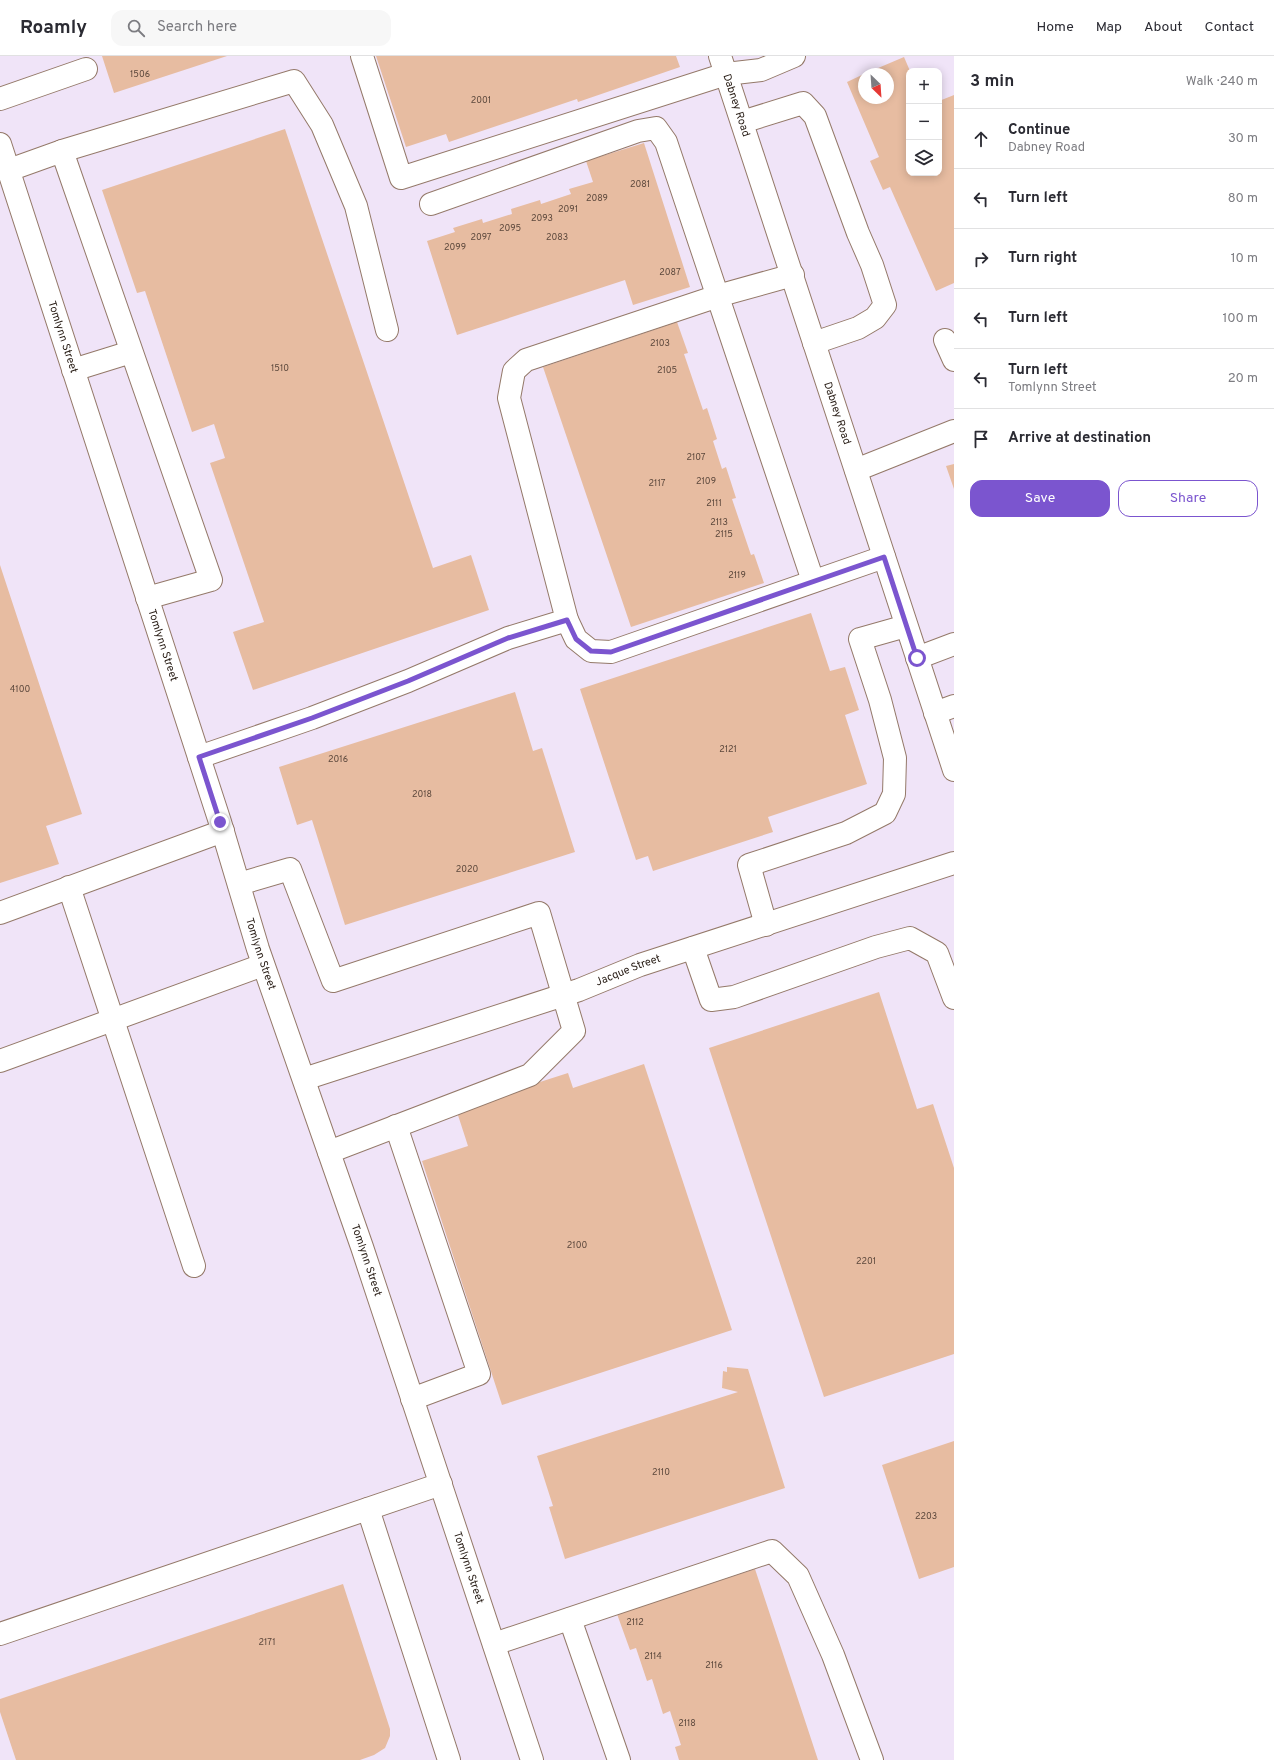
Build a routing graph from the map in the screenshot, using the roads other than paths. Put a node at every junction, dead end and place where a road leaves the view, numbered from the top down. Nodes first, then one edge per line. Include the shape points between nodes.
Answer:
1 (362, 56) edge
2 (794, 56) edge
3 (723, 65) edge
4 (86, 69) dead end
5 (0, 99) edge
6 (742, 122) junction
7 (0, 144) edge
8 (62, 151) junction
9 (8, 170) junction
10 (431, 204) dead end
11 (792, 275) junction
12 (717, 296) junction
13 (387, 330) dead end
14 (945, 340) dead end
15 (814, 342) junction
16 (131, 352) junction
17 (954, 360) edge
18 (74, 370) junction
19 (954, 431) edge
20 (856, 470) junction
21 (884, 557) junction
22 (813, 581) junction
23 (147, 598) junction
24 (567, 620) junction
25 (906, 626) junction
26 (954, 644) edge
27 (917, 658) junction
28 (945, 710) edge
29 (199, 757) junction
30 (954, 770) edge
31 (223, 831) junction
32 (954, 863) edge
33 (239, 884) junction
34 (69, 887) junction
35 (0, 913) edge
36 (766, 924) junction
37 (693, 948) junction
38 (263, 965) junction
39 (563, 995) junction
40 (954, 998) edge
41 (112, 1021) junction
42 (0, 1061) edge
43 (304, 1079) junction
44 (396, 1126) junction
45 (329, 1152) junction
46 (194, 1266) dead end
47 (412, 1399) junction
48 (441, 1484) junction
49 (368, 1509) junction
50 (570, 1619) junction
51 (0, 1634) edge
52 (494, 1644) junction
53 (449, 1760) edge
54 (532, 1760) edge
55 (619, 1760) edge
56 (872, 1760) edge

1 - 3 street via 401,178
2 - 3 street via 761,70
3 - 6 street, Dabney Road
4 - 5 street
6 - 11 street, Dabney Road
6 - 15 street via 803,103 815,116 874,271 885,305 875,318 858,328
7 - 9 street, Tomlynn Street
8 - 9 street
8 - 13 street via 294,81 322,125 356,206
8 - 16 street
9 - 18 street, Tomlynn Street
10 - 12 street via 638,131 656,128 666,142
11 - 12 street
11 - 15 street, Dabney Road
12 - 22 street
12 - 24 street via 526,360 514,371 509,398
14 - 17 street
15 - 20 street, Dabney Road
16 - 18 street
16 - 23 street via 211,580
18 - 23 street, Tomlynn Street
19 - 20 street
20 - 21 street, Dabney Road
21 - 22 street
21 - 25 street, Dabney Road
22 - 24 street via 611,652 591,651 576,639
23 - 29 street, Tomlynn Street
24 - 29 street via 508,638 408,681 312,718
25 - 27 street, Dabney Road
25 - 36 street via 860,639 895,758 894,794 885,813 846,833 749,865
26 - 27 street
27 - 28 street, Dabney Road
28 - 30 street, Dabney Road
29 - 31 street, Tomlynn Street
31 - 33 street, Tomlynn Street
31 - 34 street
32 - 36 street, Jacque Street
33 - 38 street, Tomlynn Street
33 - 39 street via 290,869 333,981 539,913
34 - 35 street
34 - 41 street
36 - 37 street, Jacque Street
37 - 39 street, Jacque Street via 640,965
37 - 40 street via 712,1000 734,997 876,947 910,938 937,953
38 - 41 street
38 - 43 street, Tomlynn Street
39 - 43 street, Jacque Street
39 - 44 street via 574,1031 530,1075
41 - 42 street
41 - 46 street
43 - 45 street, Tomlynn Street
44 - 45 street
44 - 47 street via 479,1374
45 - 47 street, Tomlynn Street
47 - 48 street, Tomlynn Street
48 - 49 street
48 - 52 street, Tomlynn Street
49 - 51 street
49 - 53 street
50 - 52 street
50 - 55 street
50 - 56 street via 772,1551 798,1576 833,1655
52 - 54 street, Tomlynn Street

